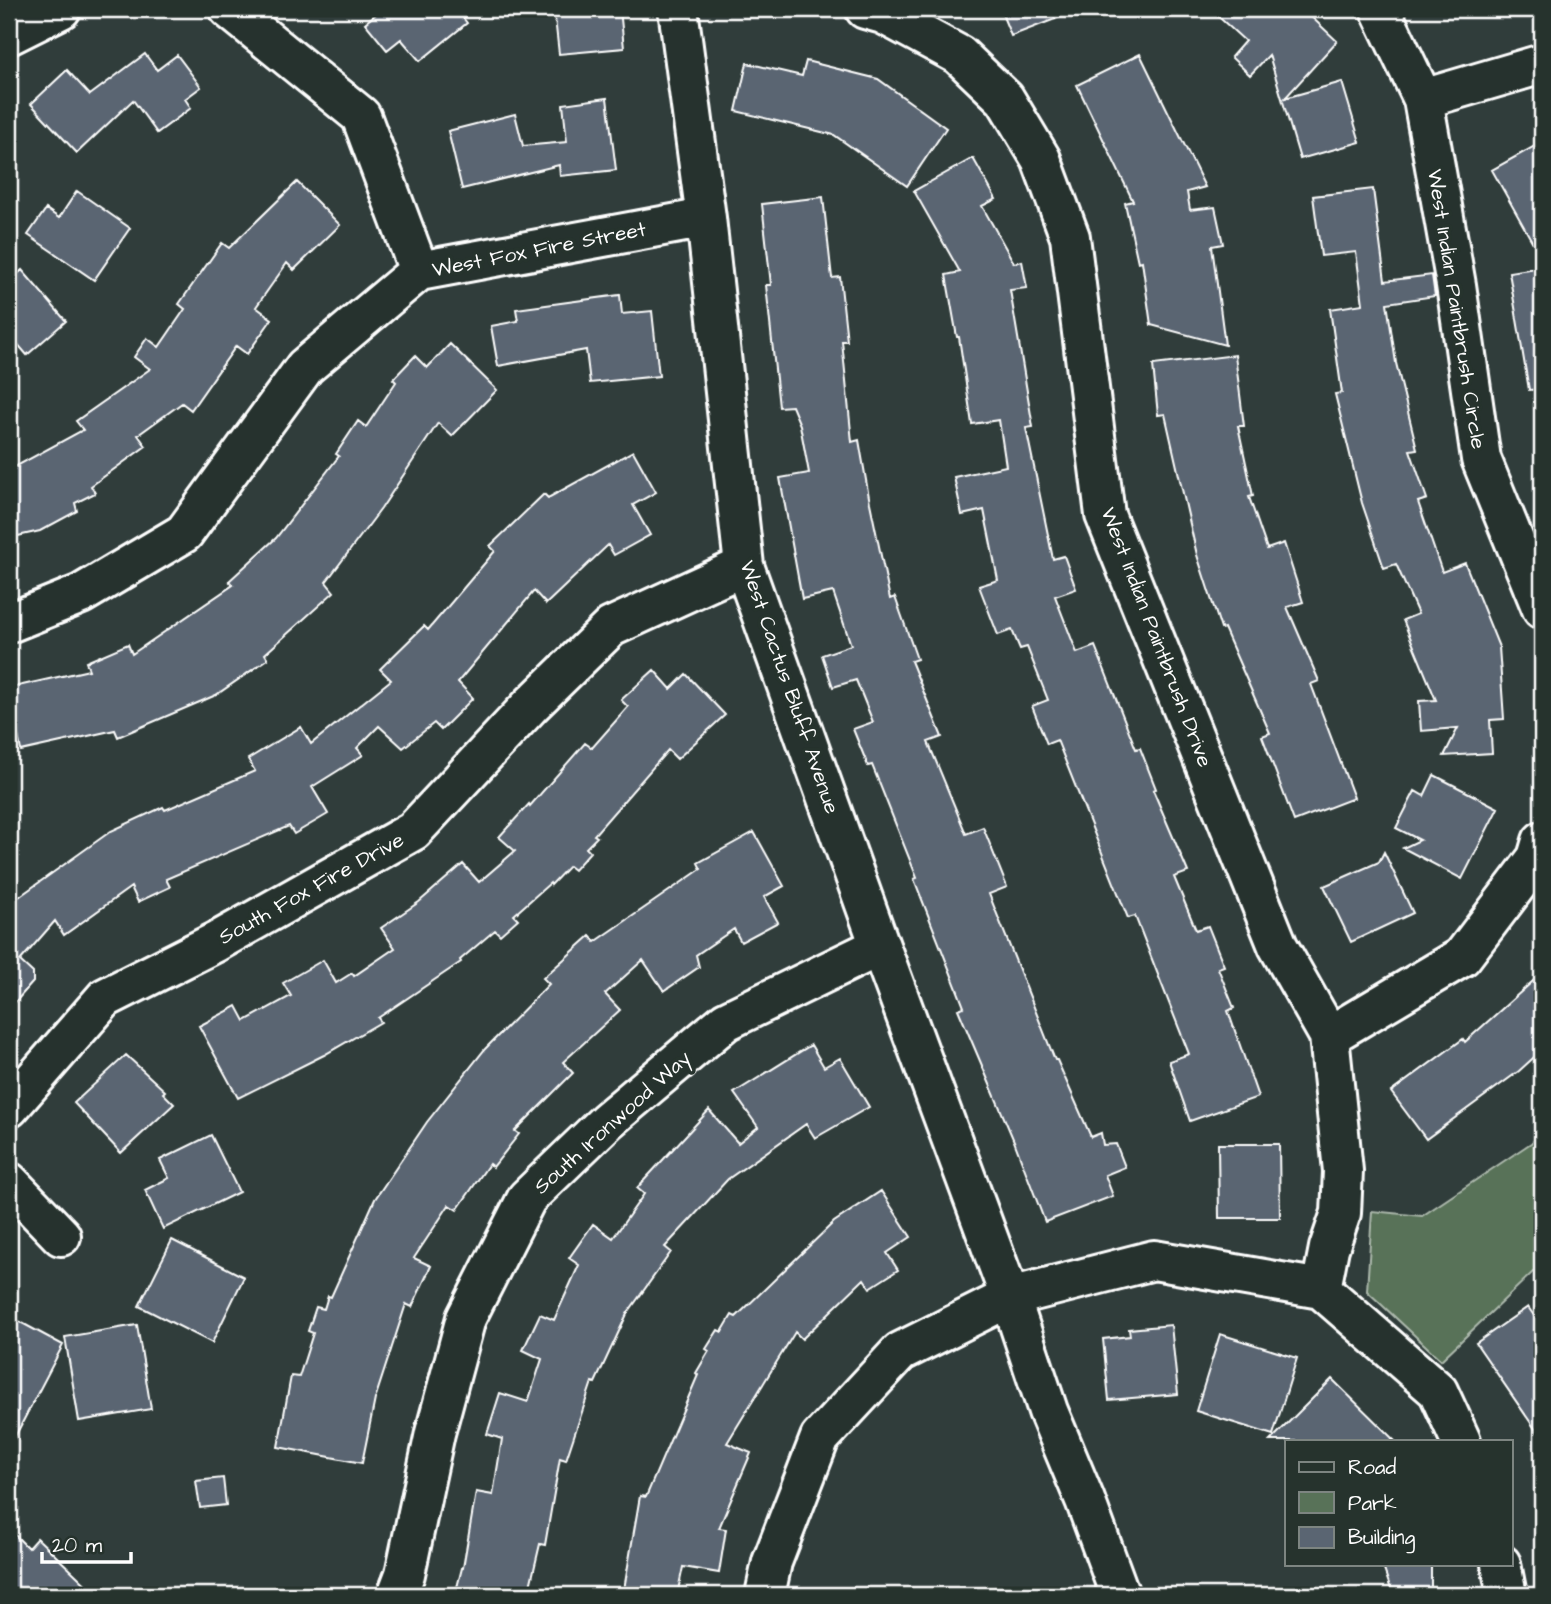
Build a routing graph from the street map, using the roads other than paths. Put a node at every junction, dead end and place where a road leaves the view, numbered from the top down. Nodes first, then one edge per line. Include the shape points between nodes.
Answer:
1 (61, 9) edge
2 (229, 9) edge
3 (678, 9) edge
4 (1380, 9) edge
5 (879, 10) edge
6 (9, 35) edge
7 (1542, 64) edge
8 (1423, 99) junction
9 (706, 218) junction
10 (419, 271) junction
11 (744, 566) junction
12 (1542, 609) edge
13 (9, 623) edge
14 (1542, 841) edge
15 (880, 946) junction
16 (1329, 1036) junction
17 (9, 1108) edge
18 (9, 1182) edge
19 (61, 1236) dead end
20 (1321, 1289) junction
21 (1010, 1297) junction
22 (1461, 1440) edge
23 (1501, 1566) edge
24 (397, 1595) edge
25 (765, 1595) edge
26 (1120, 1595) edge
27 (1507, 1595) edge

1 - 6 street
2 - 10 street via 361,116
3 - 9 street, West Cactus Bluff Avenue
4 - 8 street, West Indian Paintbrush Circle
5 - 16 street, West Indian Paintbrush Drive via 959,55 1005,99 1041,159 1070,237 1105,515 1278,946
7 - 8 street
8 - 12 street, West Indian Paintbrush Circle via 1456,285 1480,459
9 - 10 street, West Fox Fire Street
9 - 11 street, West Cactus Bluff Avenue
10 - 13 street, West Fox Fire Street via 304,367 184,533 81,594
11 - 15 street, West Cactus Bluff Avenue
11 - 17 street, South Fox Fire Drive via 611,628 531,705 413,831 216,942 105,998
14 - 16 street via 1537,859 1462,957
15 - 21 street, West Cactus Bluff Avenue
15 - 24 street, South Ironwood Way via 726,1021 607,1121 527,1198 466,1318
16 - 20 street, West Indian Paintbrush Drive via 1343,1171 1341,1213
18 - 19 street
20 - 21 street via 1154,1260
20 - 22 street via 1438,1391
21 - 25 street via 900,1352 820,1438 772,1562
21 - 26 street, West Cactus Bluff Avenue via 1048,1412
23 - 27 street

